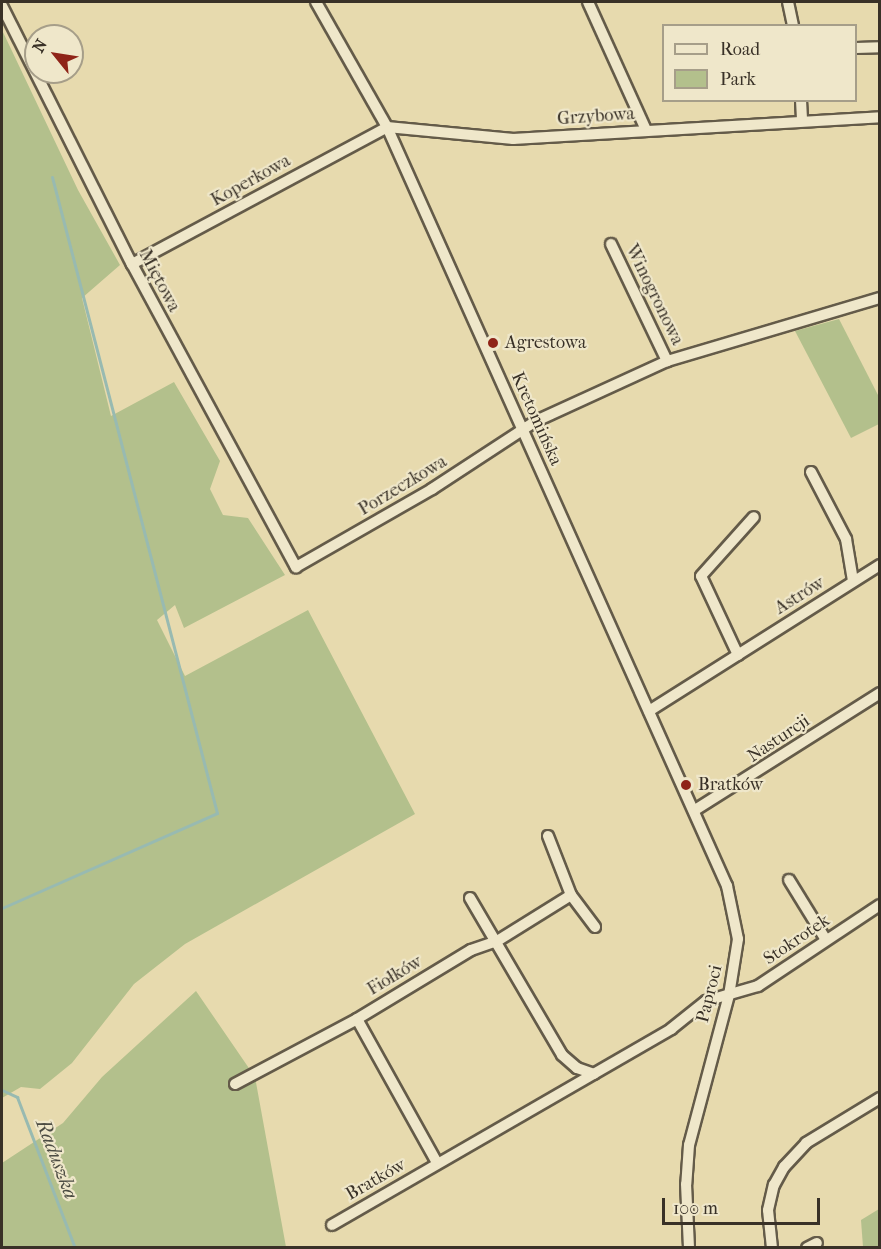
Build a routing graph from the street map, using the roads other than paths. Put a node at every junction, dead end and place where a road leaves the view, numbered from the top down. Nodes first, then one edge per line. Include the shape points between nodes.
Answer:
1 (316, 2) edge
2 (592, 2) edge
3 (788, 2) edge
4 (2, 6) edge
5 (793, 24) edge
6 (879, 47) edge
7 (857, 48) edge
8 (801, 102) edge
9 (879, 117) edge
10 (802, 121) junction
11 (387, 127) junction
12 (646, 130) junction
13 (611, 244) dead end
14 (132, 264) junction
15 (879, 298) edge
16 (668, 361) junction
17 (524, 429) junction
18 (811, 472) dead end
19 (754, 517) dead end
20 (879, 565) edge
21 (296, 567) joint
22 (853, 581) junction
23 (738, 655) junction
24 (879, 693) edge
25 (649, 711) junction
26 (670, 757) joint
27 (694, 810) junction
28 (548, 836) dead end
29 (789, 880) dead end
30 (571, 895) junction
31 (470, 898) dead end
32 (879, 905) edge
33 (595, 927) dead end
34 (497, 940) junction
35 (826, 940) junction
36 (729, 995) junction
37 (357, 1019) junction
38 (594, 1074) junction
39 (236, 1084) dead end
40 (879, 1098) edge
41 (437, 1163) junction
42 (332, 1225) dead end
43 (689, 1248) edge
44 (772, 1248) edge

1 - 11 street, Kretomińska
2 - 12 street
3 - 5 street
4 - 14 street, Miętowa
6 - 7 street
8 - 10 street
9 - 10 street, Grzybowa
10 - 12 street, Grzybowa
11 - 12 street, Grzybowa via 513,139
11 - 14 street, Koperkowa
11 - 17 street, Kretomińska
13 - 16 street, Winogronowa
14 - 21 street, Miętowa
15 - 16 street
16 - 17 street
17 - 21 street, Porzeczkowa
17 - 25 street, Kretomińska
18 - 22 street via 846,539
19 - 23 street via 701,576
20 - 22 street, Astrów
22 - 23 street, Astrów
23 - 25 street, Astrów
24 - 27 street, Nasturcji
25 - 26 street, Kretomińska
26 - 27 street, Paproci
27 - 36 street, Paproci via 735,913 738,939
28 - 30 street
29 - 35 street
30 - 33 street
30 - 34 street, Fiołków
31 - 34 street
32 - 35 street, Stokrotek
34 - 37 street, Fiołków via 471,950
34 - 38 street via 562,1055 577,1068
35 - 36 street, Stokrotek via 758,986
36 - 38 street, Bratków via 706,1001 670,1029
36 - 43 street, Paproci via 689,1145
37 - 39 street, Fiołków
37 - 41 street
38 - 41 street, Bratków
40 - 44 street via 806,1143 784,1167 774,1185 768,1210
41 - 42 street, Bratków

